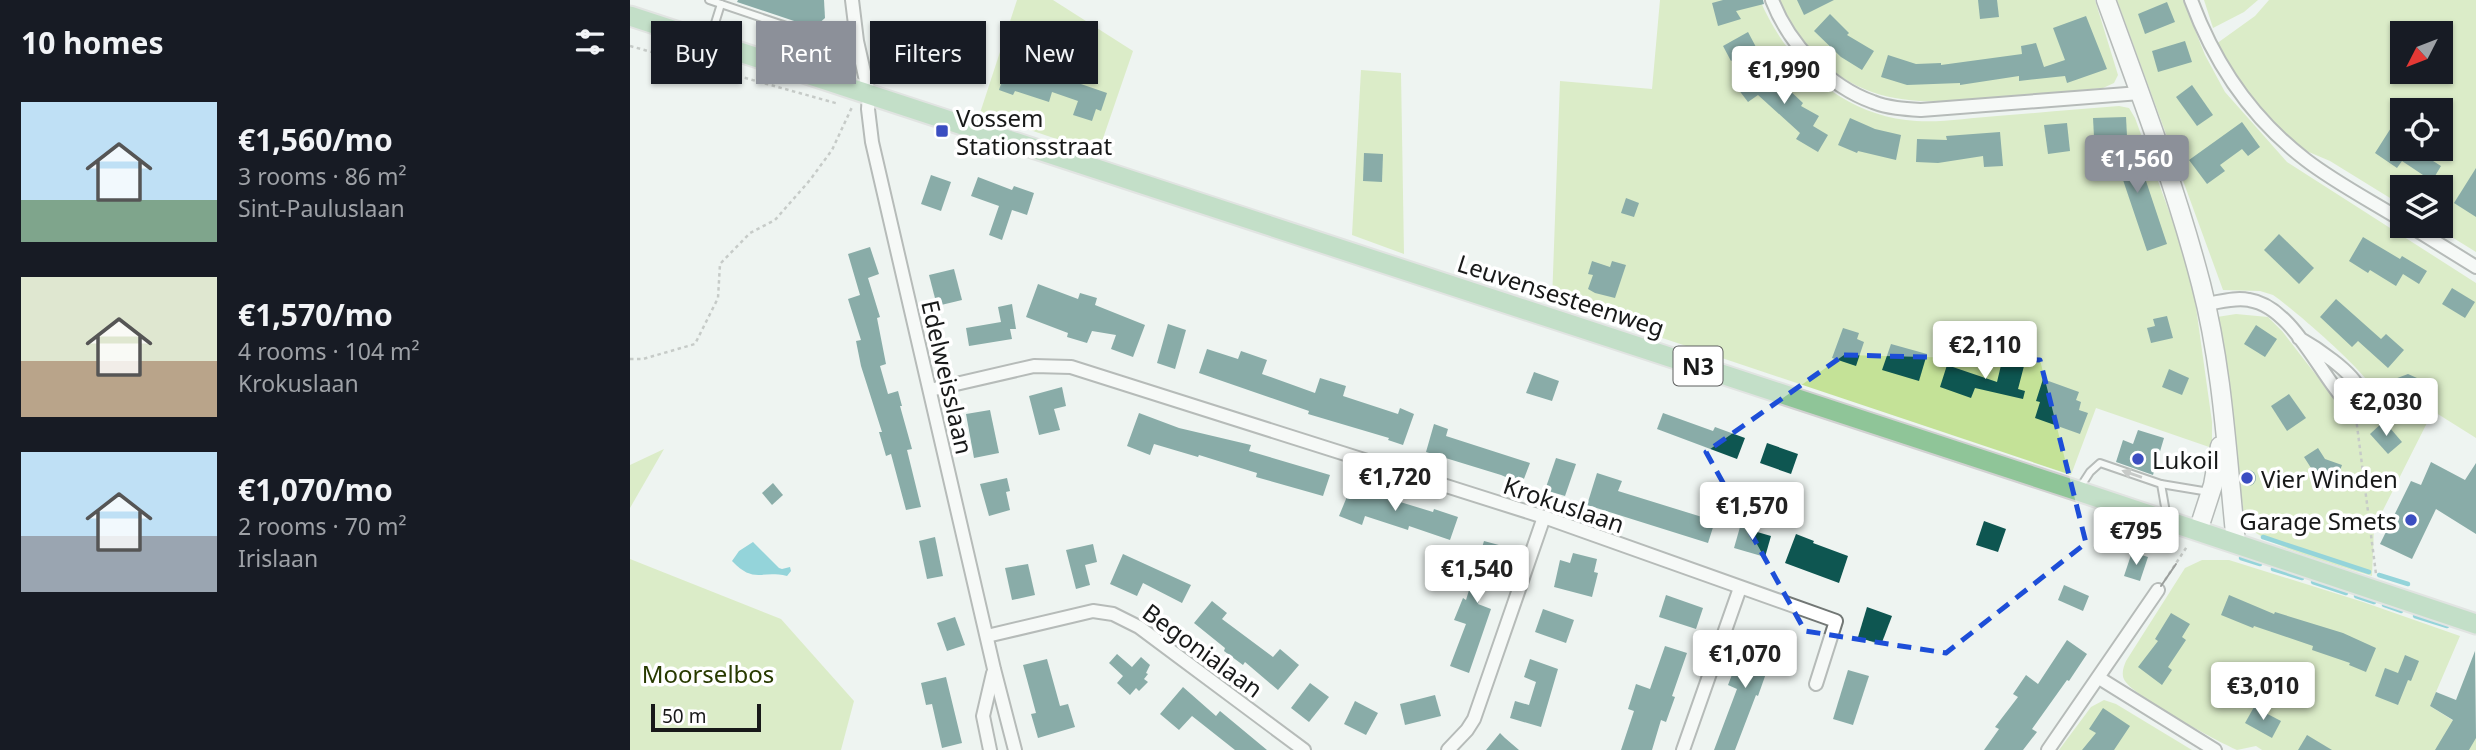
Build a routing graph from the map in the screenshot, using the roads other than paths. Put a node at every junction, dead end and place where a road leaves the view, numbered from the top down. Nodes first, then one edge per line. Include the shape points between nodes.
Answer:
1 (709, 0) edge
2 (852, 0) edge
3 (1772, 0) edge
4 (2106, 0) edge
5 (2191, 0) edge
6 (721, 4) junction
7 (630, 16) edge
8 (716, 21) edge
9 (651, 23) edge
10 (857, 41) junction
11 (742, 54) edge
12 (2140, 93) junction
13 (862, 99) junction
14 (2390, 213) edge
15 (2429, 238) edge
16 (2476, 267) edge
17 (2206, 304) junction
18 (930, 390) junction
19 (2353, 396) road end
20 (2224, 422) junction
21 (2161, 484) junction
22 (2078, 491) junction
23 (2211, 492) junction
24 (1544, 517) junction
25 (2167, 520) junction
26 (2198, 531) junction
27 (2236, 543) junction
28 (1740, 588) junction
29 (2158, 590) road end
30 (2476, 624) edge
31 (987, 636) junction
32 (994, 669) junction
33 (2099, 678) junction
34 (1816, 684) dead end
35 (1009, 724) junction
36 (984, 726) junction
37 (990, 750) edge
38 (1015, 750) edge
39 (1304, 750) edge
40 (1448, 750) edge
41 (1683, 750) edge
42 (2048, 750) edge
43 (2215, 750) edge

1 - 6 lane
2 - 10 street, Edelweisslaan
3 - 12 street via 1785,28 1826,74 1856,95 1887,107 1921,110
4 - 12 street
5 - 14 street via 2223,71 2243,99 2308,161
6 - 8 lane
6 - 10 lane via 840,44
7 - 9 main road, Leuvensesteenweg / N3
10 - 13 street, Edelweisslaan
11 - 13 main road, Leuvensesteenweg / N3
12 - 17 street
13 - 18 street, Edelweisslaan via 868,109
13 - 22 main road, Leuvensesteenweg / N3
15 - 16 street
17 - 19 street via 2256,301 2275,312 2342,397
17 - 20 street
18 - 24 street, Krokuslaan via 1034,366 1071,367
18 - 31 street, Edelweisslaan
20 - 23 street
20 - 27 street
21 -> 22 lane via 2100,463
21 - 23 lane
21 - 25 lane
22 - 25 main road, Leuvensesteenweg / N3
23 - 26 street
24 - 28 street, Krokuslaan
24 - 40 street via 1474,719
25 - 26 main road, Leuvensesteenweg / N3
26 - 27 main road, Leuvensesteenweg / N3
27 - 30 main road, Leuvensesteenweg / N3
28 - 34 street, Krokuslaan via 1836,621
28 - 41 street
29 - 33 street
31 - 32 street, Edelweisslaan
31 - 39 street, Begonialaan via 1086,612 1113,614 1139,627
32 - 35 street, Edelweisslaan
32 - 36 street, Edelweisslaan
33 - 42 street
33 - 43 street
35 - 36 street via 996,717
35 - 38 street, Edelweisslaan
36 - 37 street, Edelweisslaan

